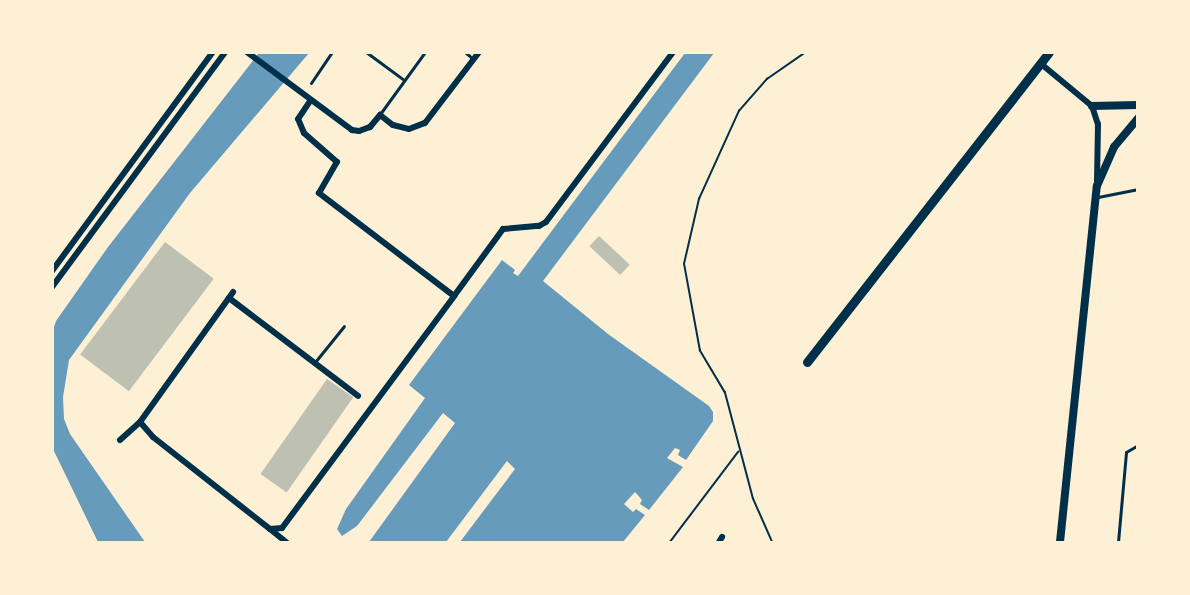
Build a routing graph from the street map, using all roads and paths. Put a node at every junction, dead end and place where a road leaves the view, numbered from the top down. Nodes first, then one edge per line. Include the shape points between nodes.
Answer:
1 (213, 52) edge
2 (225, 52) edge
3 (247, 52) edge
4 (333, 52) edge
5 (366, 52) edge
6 (425, 52) edge
7 (465, 52) edge
8 (479, 52) edge
9 (673, 52) edge
10 (806, 52) edge
11 (1048, 52) edge
12 (474, 59) junction
13 (1040, 63) junction
14 (404, 80) junction
15 (311, 83) dead end
16 (311, 100) junction
17 (1137, 105) edge
18 (1092, 106) junction
19 (380, 115) junction
20 (1137, 118) edge
21 (1097, 186) junction
22 (1137, 189) edge
23 (1096, 197) junction
24 (52, 271) edge
25 (52, 288) edge
26 (454, 296) junction
27 (344, 326) dead end
28 (807, 362) dead end
29 (314, 363) junction
30 (358, 396) dead end
31 (140, 422) junction
32 (120, 440) dead end
33 (1137, 445) edge
34 (739, 451) junction
35 (270, 529) junction
36 (286, 543) edge
37 (670, 543) edge
38 (772, 543) edge
39 (1060, 543) edge
40 (1118, 543) edge

1 - 24 street
2 - 25 street
3 - 16 street
4 - 15 lane
5 - 14 lane
6 - 14 lane
7 - 12 lane
8 - 12 street
9 - 26 street via 546,222 503,230
10 - 34 path via 767,79 739,111 699,199 684,264 700,351 725,393
11 - 13 main road
12 - 19 street via 425,123 409,129 393,125
13 - 18 street
13 - 28 main road
14 - 19 lane
16 - 19 street via 352,130 370,127
16 - 26 street via 298,119 304,133 337,162 319,193
17 - 18 street
18 - 21 street via 1098,124
20 - 21 street via 1114,147
21 - 23 street
22 - 23 lane
23 - 39 street
26 - 35 street via 282,528
27 - 29 lane
29 - 30 street
29 - 31 street via 231,295
31 - 32 street
31 - 35 street via 153,437
33 - 40 lane via 1126,452
34 - 37 path
34 - 38 path via 753,499
35 - 36 street

